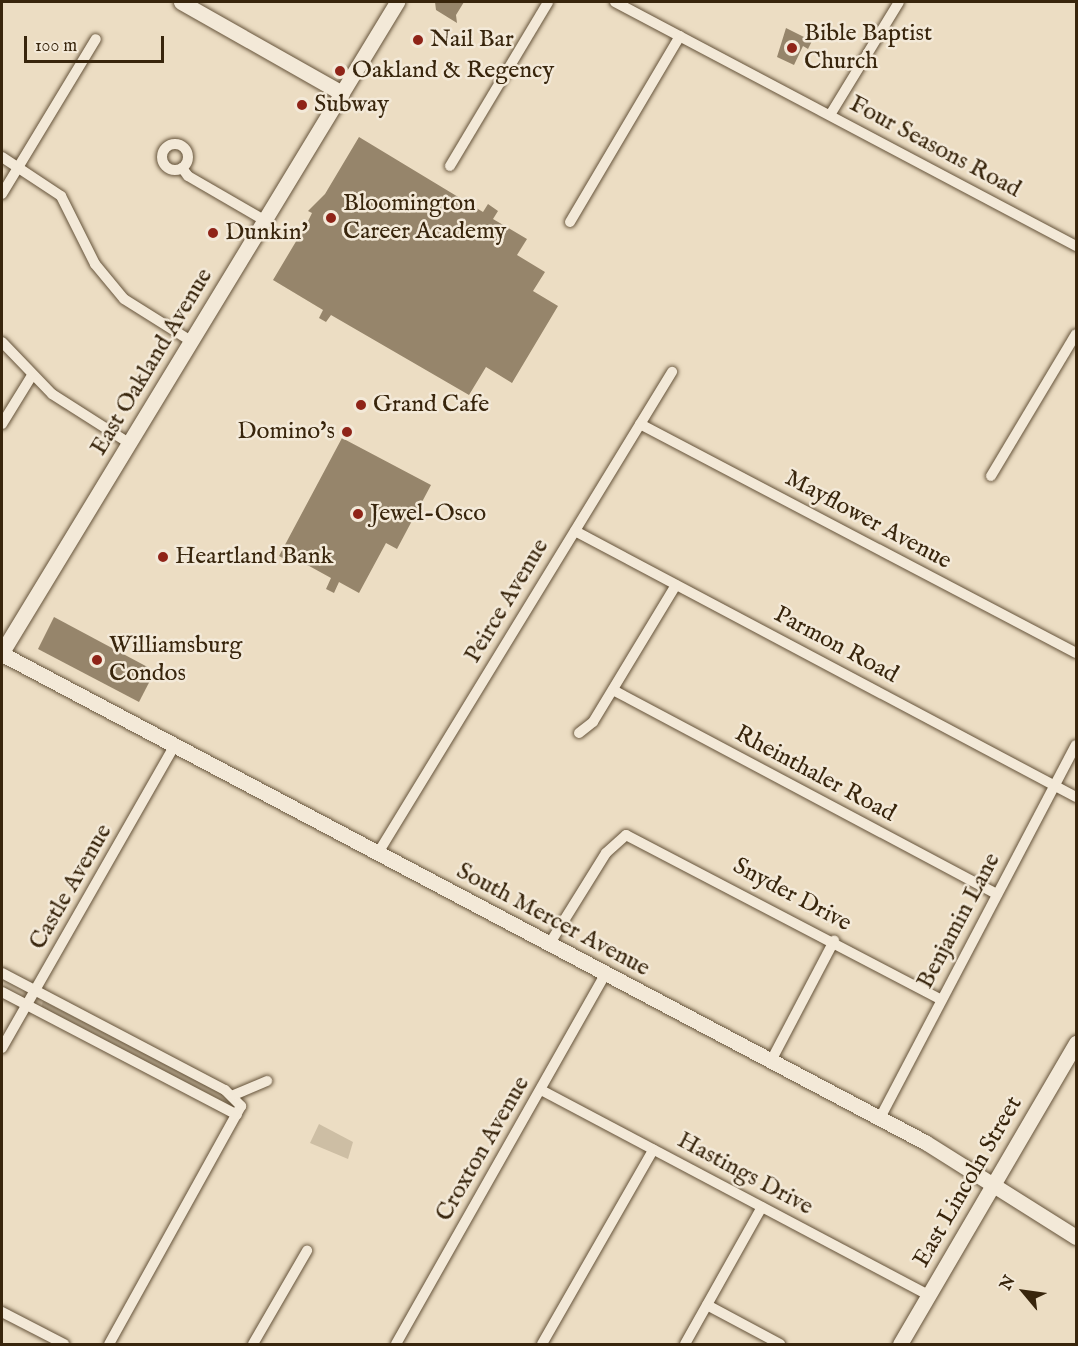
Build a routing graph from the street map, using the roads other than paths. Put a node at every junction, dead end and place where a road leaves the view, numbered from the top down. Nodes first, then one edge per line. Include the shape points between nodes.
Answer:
1 (181, 2) edge
2 (397, 2) edge
3 (548, 2) edge
4 (615, 2) edge
5 (899, 2) edge
6 (680, 36) junction
7 (96, 39) dead end
8 (342, 93) junction
9 (830, 115) junction
10 (2, 157) edge
11 (450, 166) dead end
12 (18, 167) junction
13 (182, 168) dead end
14 (2, 194) edge
15 (264, 220) junction
16 (570, 222) dead end
17 (1077, 246) edge
18 (1077, 334) edge
19 (2, 342) edge
20 (191, 342) junction
21 (672, 372) dead end
22 (31, 377) junction
23 (2, 424) edge
24 (640, 424) junction
25 (129, 443) junction
26 (991, 476) dead end
27 (575, 531) junction
28 (676, 585) junction
29 (2, 653) edge
30 (1077, 653) edge
31 (613, 690) junction
32 (579, 733) dead end
33 (1077, 745) edge
34 (174, 746) junction
35 (1054, 785) junction
36 (1077, 797) edge
37 (378, 853) junction
38 (997, 894) junction
39 (834, 941) junction
40 (550, 943) junction
41 (2, 972) edge
42 (606, 973) junction
43 (36, 989) junction
44 (2, 992) edge
45 (941, 1000) junction
46 (26, 1005) junction
47 (1077, 1042) edge
48 (2, 1048) edge
49 (771, 1061) junction
50 (267, 1081) dead end
51 (541, 1090) junction
52 (234, 1095) junction
53 (237, 1114) junction
54 (880, 1118) junction
55 (653, 1150) junction
56 (992, 1183) junction
57 (762, 1207) junction
58 (1077, 1236) edge
59 (307, 1251) dead end
60 (928, 1295) junction
61 (707, 1305) junction
62 (2, 1312) edge
63 (64, 1344) edge
64 (109, 1344) edge
65 (253, 1344) edge
66 (396, 1344) edge
67 (542, 1344) edge
68 (685, 1344) edge
69 (780, 1344) edge
70 (900, 1344) edge

1 - 8 main road
2 - 8 main road, East Oakland Avenue
3 - 11 street
4 - 6 street, Four Seasons Road
5 - 9 street
6 - 9 street, Four Seasons Road
6 - 16 street
7 - 12 street
8 - 15 main road, East Oakland Avenue
9 - 17 street, Four Seasons Road
10 - 12 street
12 - 14 street
12 - 20 street via 61,196 95,264 124,299
13 - 15 street via 188,176
15 - 20 main road, East Oakland Avenue
18 - 26 street
19 - 22 street
20 - 25 main road, East Oakland Avenue
21 - 24 street, Peirce Avenue
22 - 23 street
22 - 25 street
24 - 27 street, Peirce Avenue
24 - 30 street, Mayflower Avenue
25 - 29 main road, East Oakland Avenue
27 - 28 street, Parmon Road
27 - 37 street, Peirce Avenue
28 - 31 street
28 - 35 street, Parmon Road
29 - 34 main road, South Mercer Avenue
31 - 32 street via 593,722
31 - 38 street, Rheinthaler Road
33 - 35 street, Benjamin Lane
34 - 37 main road, South Mercer Avenue
34 - 43 street, Castle Avenue
35 - 36 street, Parmon Road
35 - 38 street, Benjamin Lane
37 - 40 main road, South Mercer Avenue
38 - 45 street, Benjamin Lane
39 - 40 street, Snyder Drive via 638,838 621,836
39 - 45 street, Snyder Drive
39 - 49 street
40 - 42 main road, South Mercer Avenue
41 - 43 street
42 - 49 main road, South Mercer Avenue
42 - 51 street, Croxton Avenue
43 - 46 street, Castle Avenue
43 - 52 street
44 - 46 street
45 - 54 street, Benjamin Lane
46 - 48 street, Castle Avenue
46 - 53 street
47 - 56 main road, East Lincoln Street
49 - 54 main road, South Mercer Avenue
50 - 52 street
51 - 55 street, Hastings Drive
51 - 66 street, Croxton Avenue
52 - 53 street via 240,1106
53 - 64 street
54 - 56 main road, South Mercer Avenue
55 - 57 street, Hastings Drive
55 - 67 street
56 - 58 main road, South Mercer Avenue
56 - 60 main road, East Lincoln Street
57 - 60 street, Hastings Drive
57 - 61 street
59 - 65 street
60 - 70 main road, East Lincoln Street
61 - 68 street
61 - 69 street
62 - 63 street

